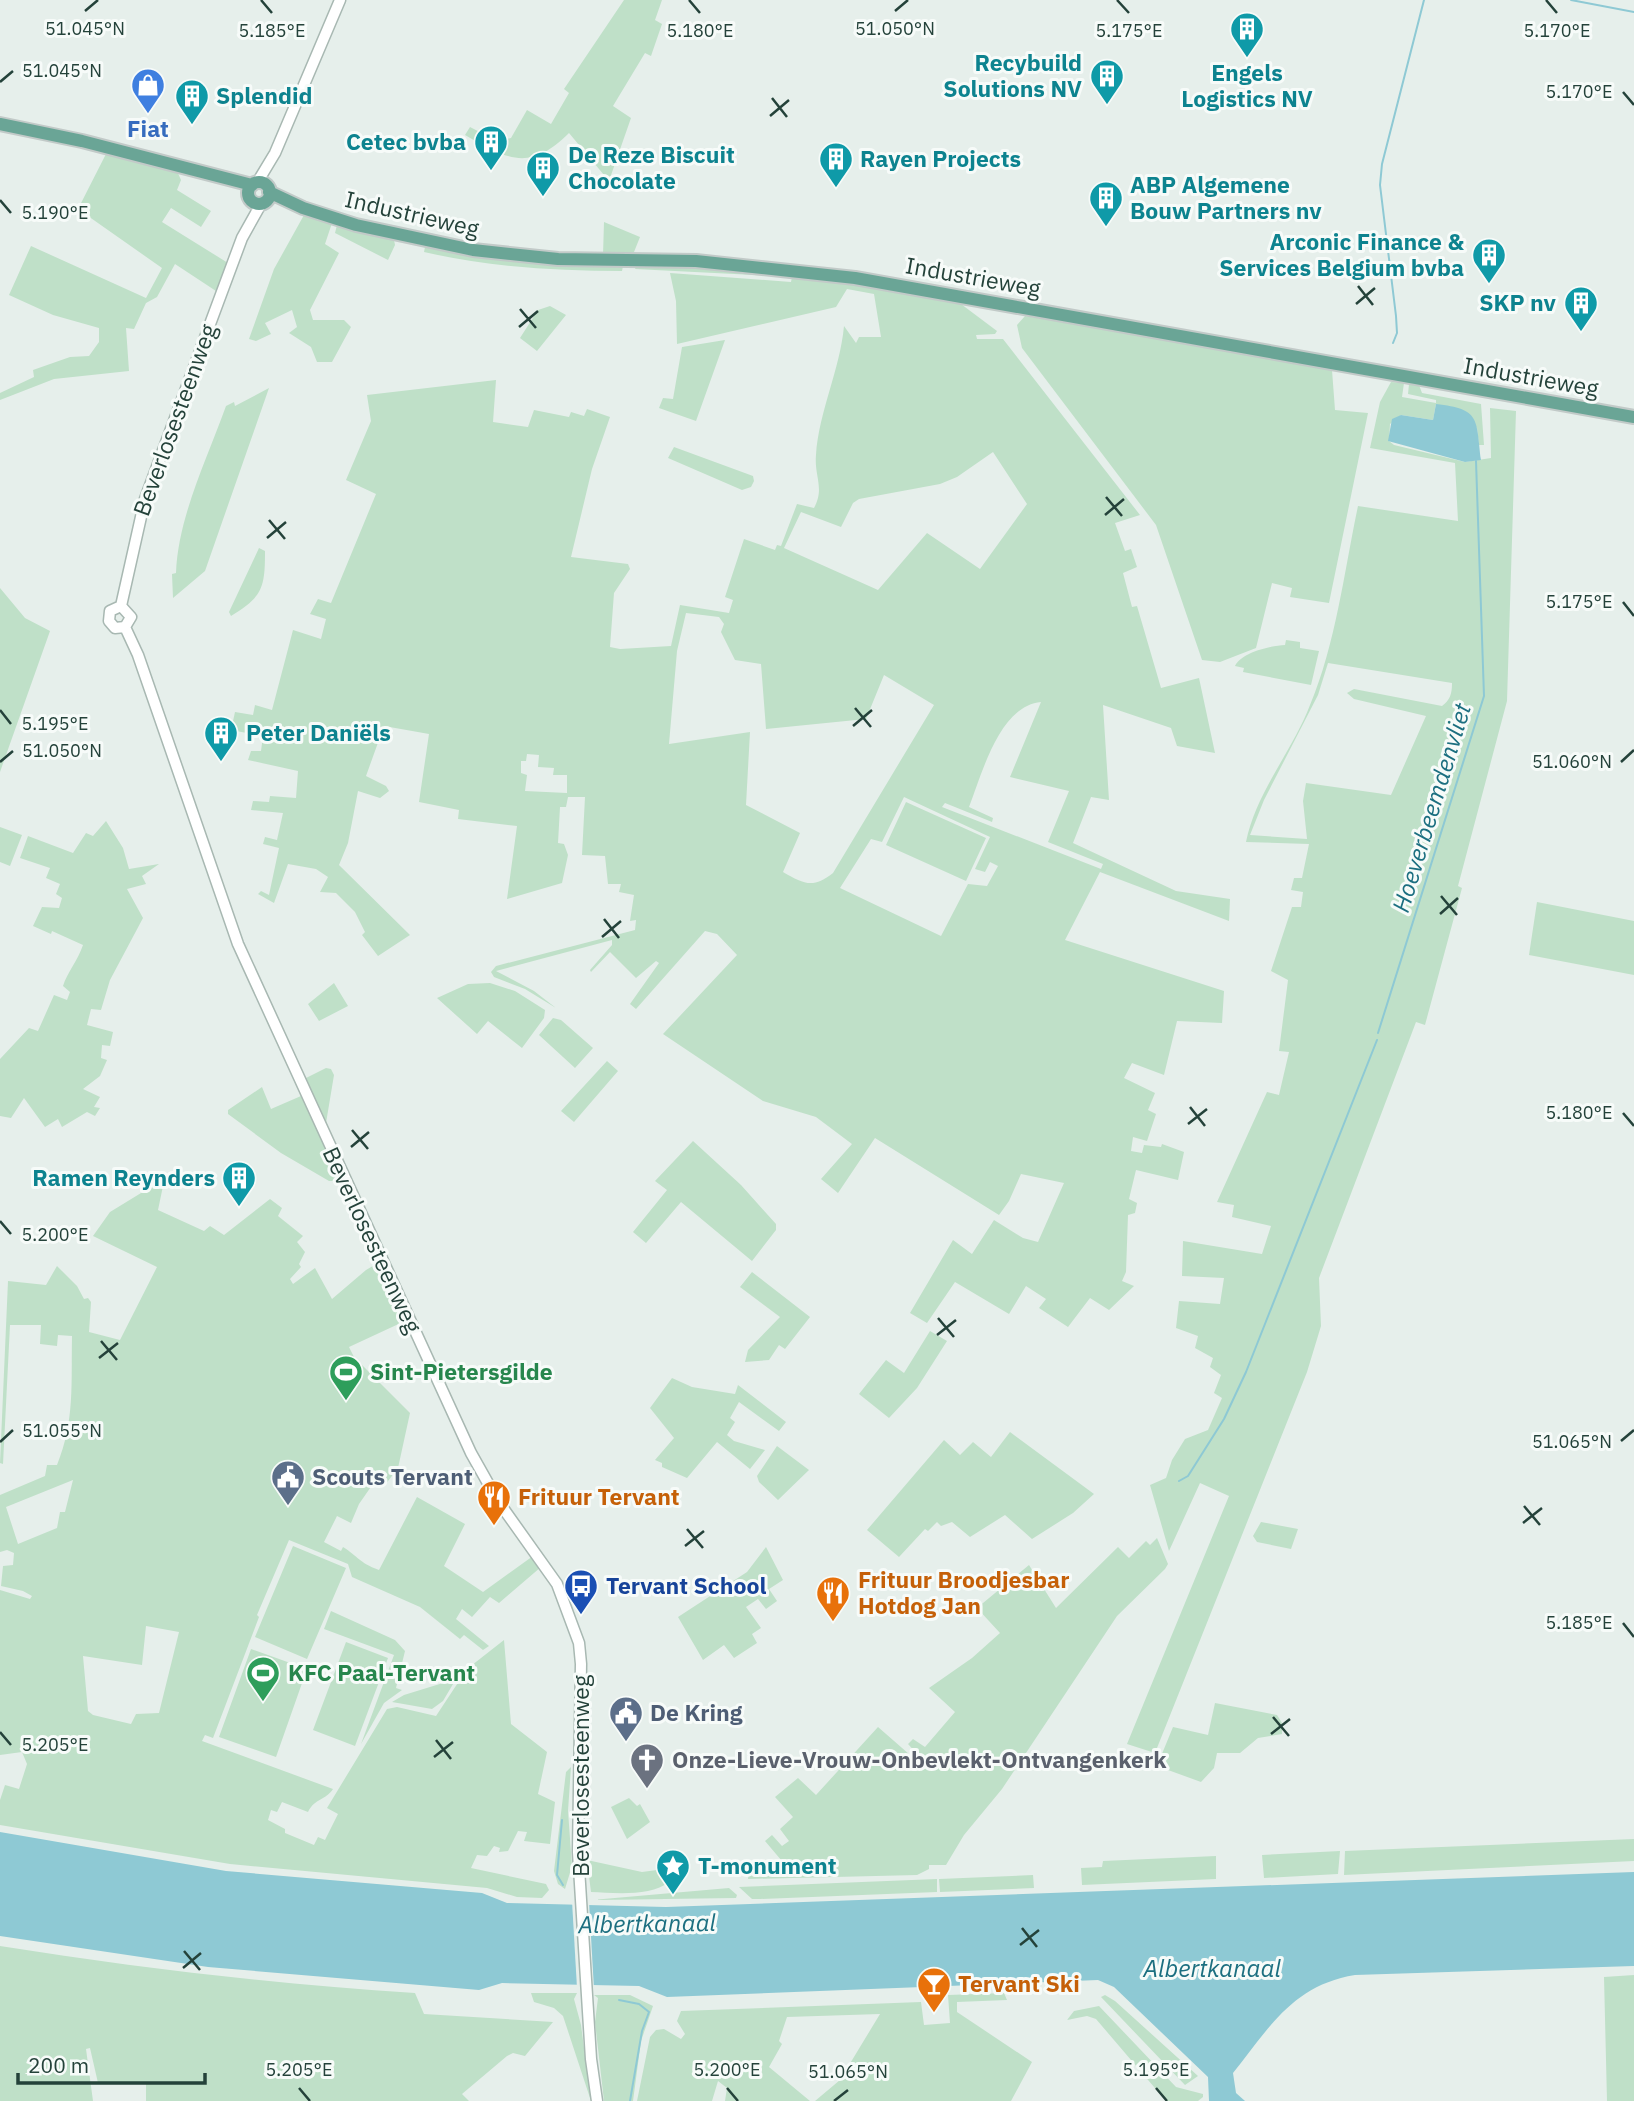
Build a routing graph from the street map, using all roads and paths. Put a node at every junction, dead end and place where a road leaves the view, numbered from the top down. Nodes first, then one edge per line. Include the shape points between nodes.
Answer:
1 (340, 0) edge
2 (0, 124) edge
3 (259, 193) junction
4 (1634, 417) edge
5 (121, 606) junction
6 (125, 627) junction
7 (597, 2101) edge

1 - 3 street, Beverlosesteenweg
2 - 3 main road, Industrieweg via 150,157
3 - 4 main road, Industrieweg via 403,237 514,255 696,261 855,278
3 - 5 street, Beverlosesteenweg via 145,499
5 - 6 street, Beverlosesteenweg via 131,614
5 - 6 street, Beverlosesteenweg via 110,611 109,621 116,628
6 - 7 street, Beverlosesteenweg via 221,901 344,1181 475,1461 567,1604 581,1664 578,1852

